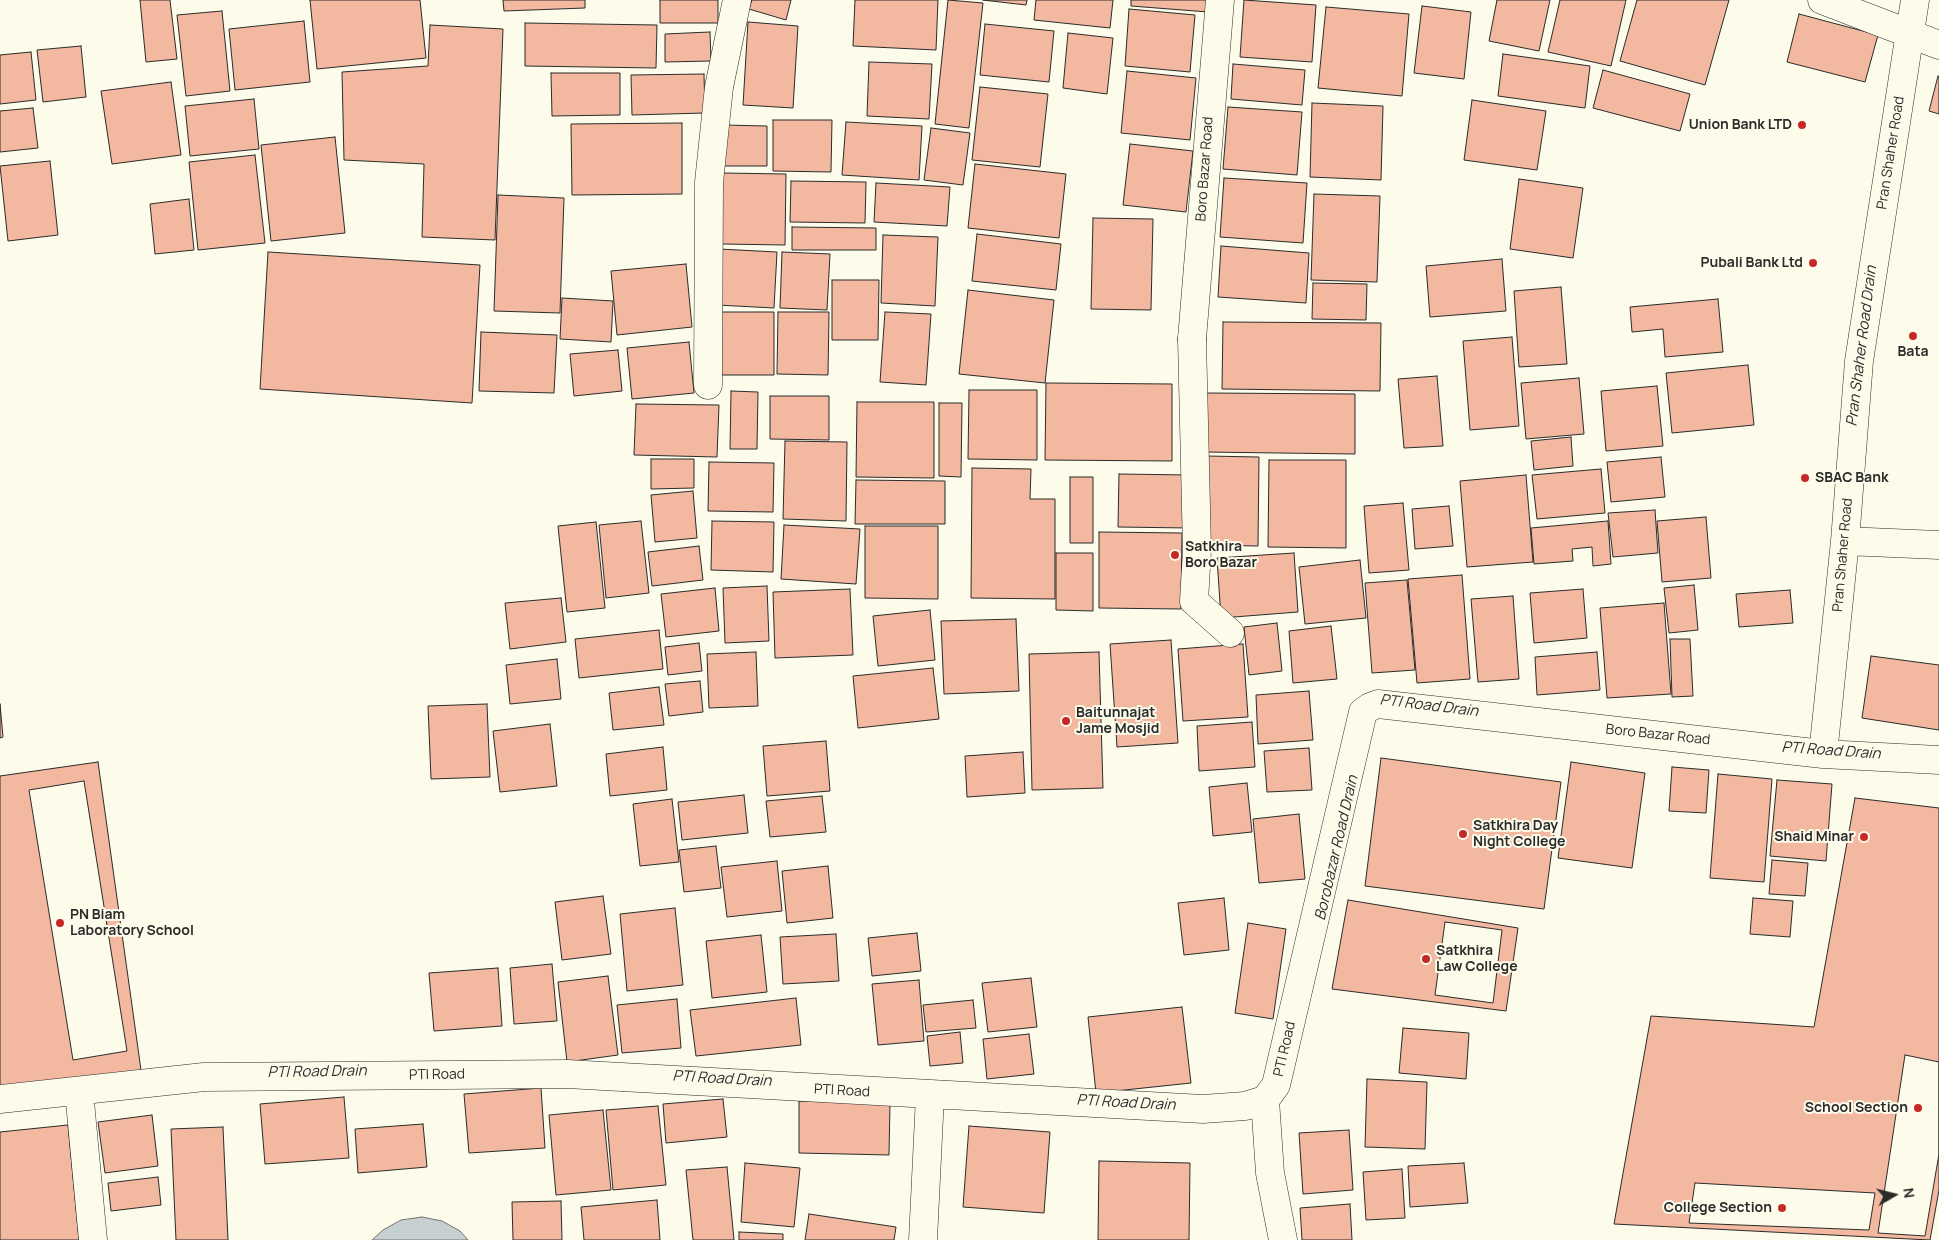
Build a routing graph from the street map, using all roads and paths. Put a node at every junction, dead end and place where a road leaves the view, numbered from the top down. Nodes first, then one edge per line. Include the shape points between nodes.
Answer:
1 (737, 0) edge
2 (1220, 0) edge
3 (1822, 0) edge
4 (1915, 0) edge
5 (1910, 33) junction
6 (1939, 45) edge
7 (708, 384) dead end
8 (1845, 541) junction
9 (1939, 545) edge
10 (1230, 633) dead end
11 (1378, 704) joint
12 (1824, 754) junction
13 (1939, 760) edge
14 (79, 1090) junction
15 (930, 1096) junction
16 (0, 1099) edge
17 (1265, 1100) junction
18 (93, 1240) edge
19 (923, 1240) edge
20 (1283, 1240) edge

1 - 7 main road via 719,86 709,182
2 - 10 main road, Boro Bazar Road via 1192,339 1197,550 1194,600
3 - 5 main road
4 - 5 main road, Pran Shaher Road
5 - 6 main road
5 - 8 main road, Pran Shaher Road via 1859,361
8 - 9 main road
8 - 12 main road, Pran Shaher Road
11 - 12 main road, Boro Bazar Road
11 - 17 main road, PTI Road via 1363,712 1276,1085
12 - 13 main road, Boro Bazar Road
14 - 15 main road, PTI Road via 204,1077 567,1074
14 - 16 main road, PTI Road
14 - 18 main road
15 - 17 main road, PTI Road via 1203,1109 1245,1106
15 - 19 main road
17 - 20 main road via 1270,1173

